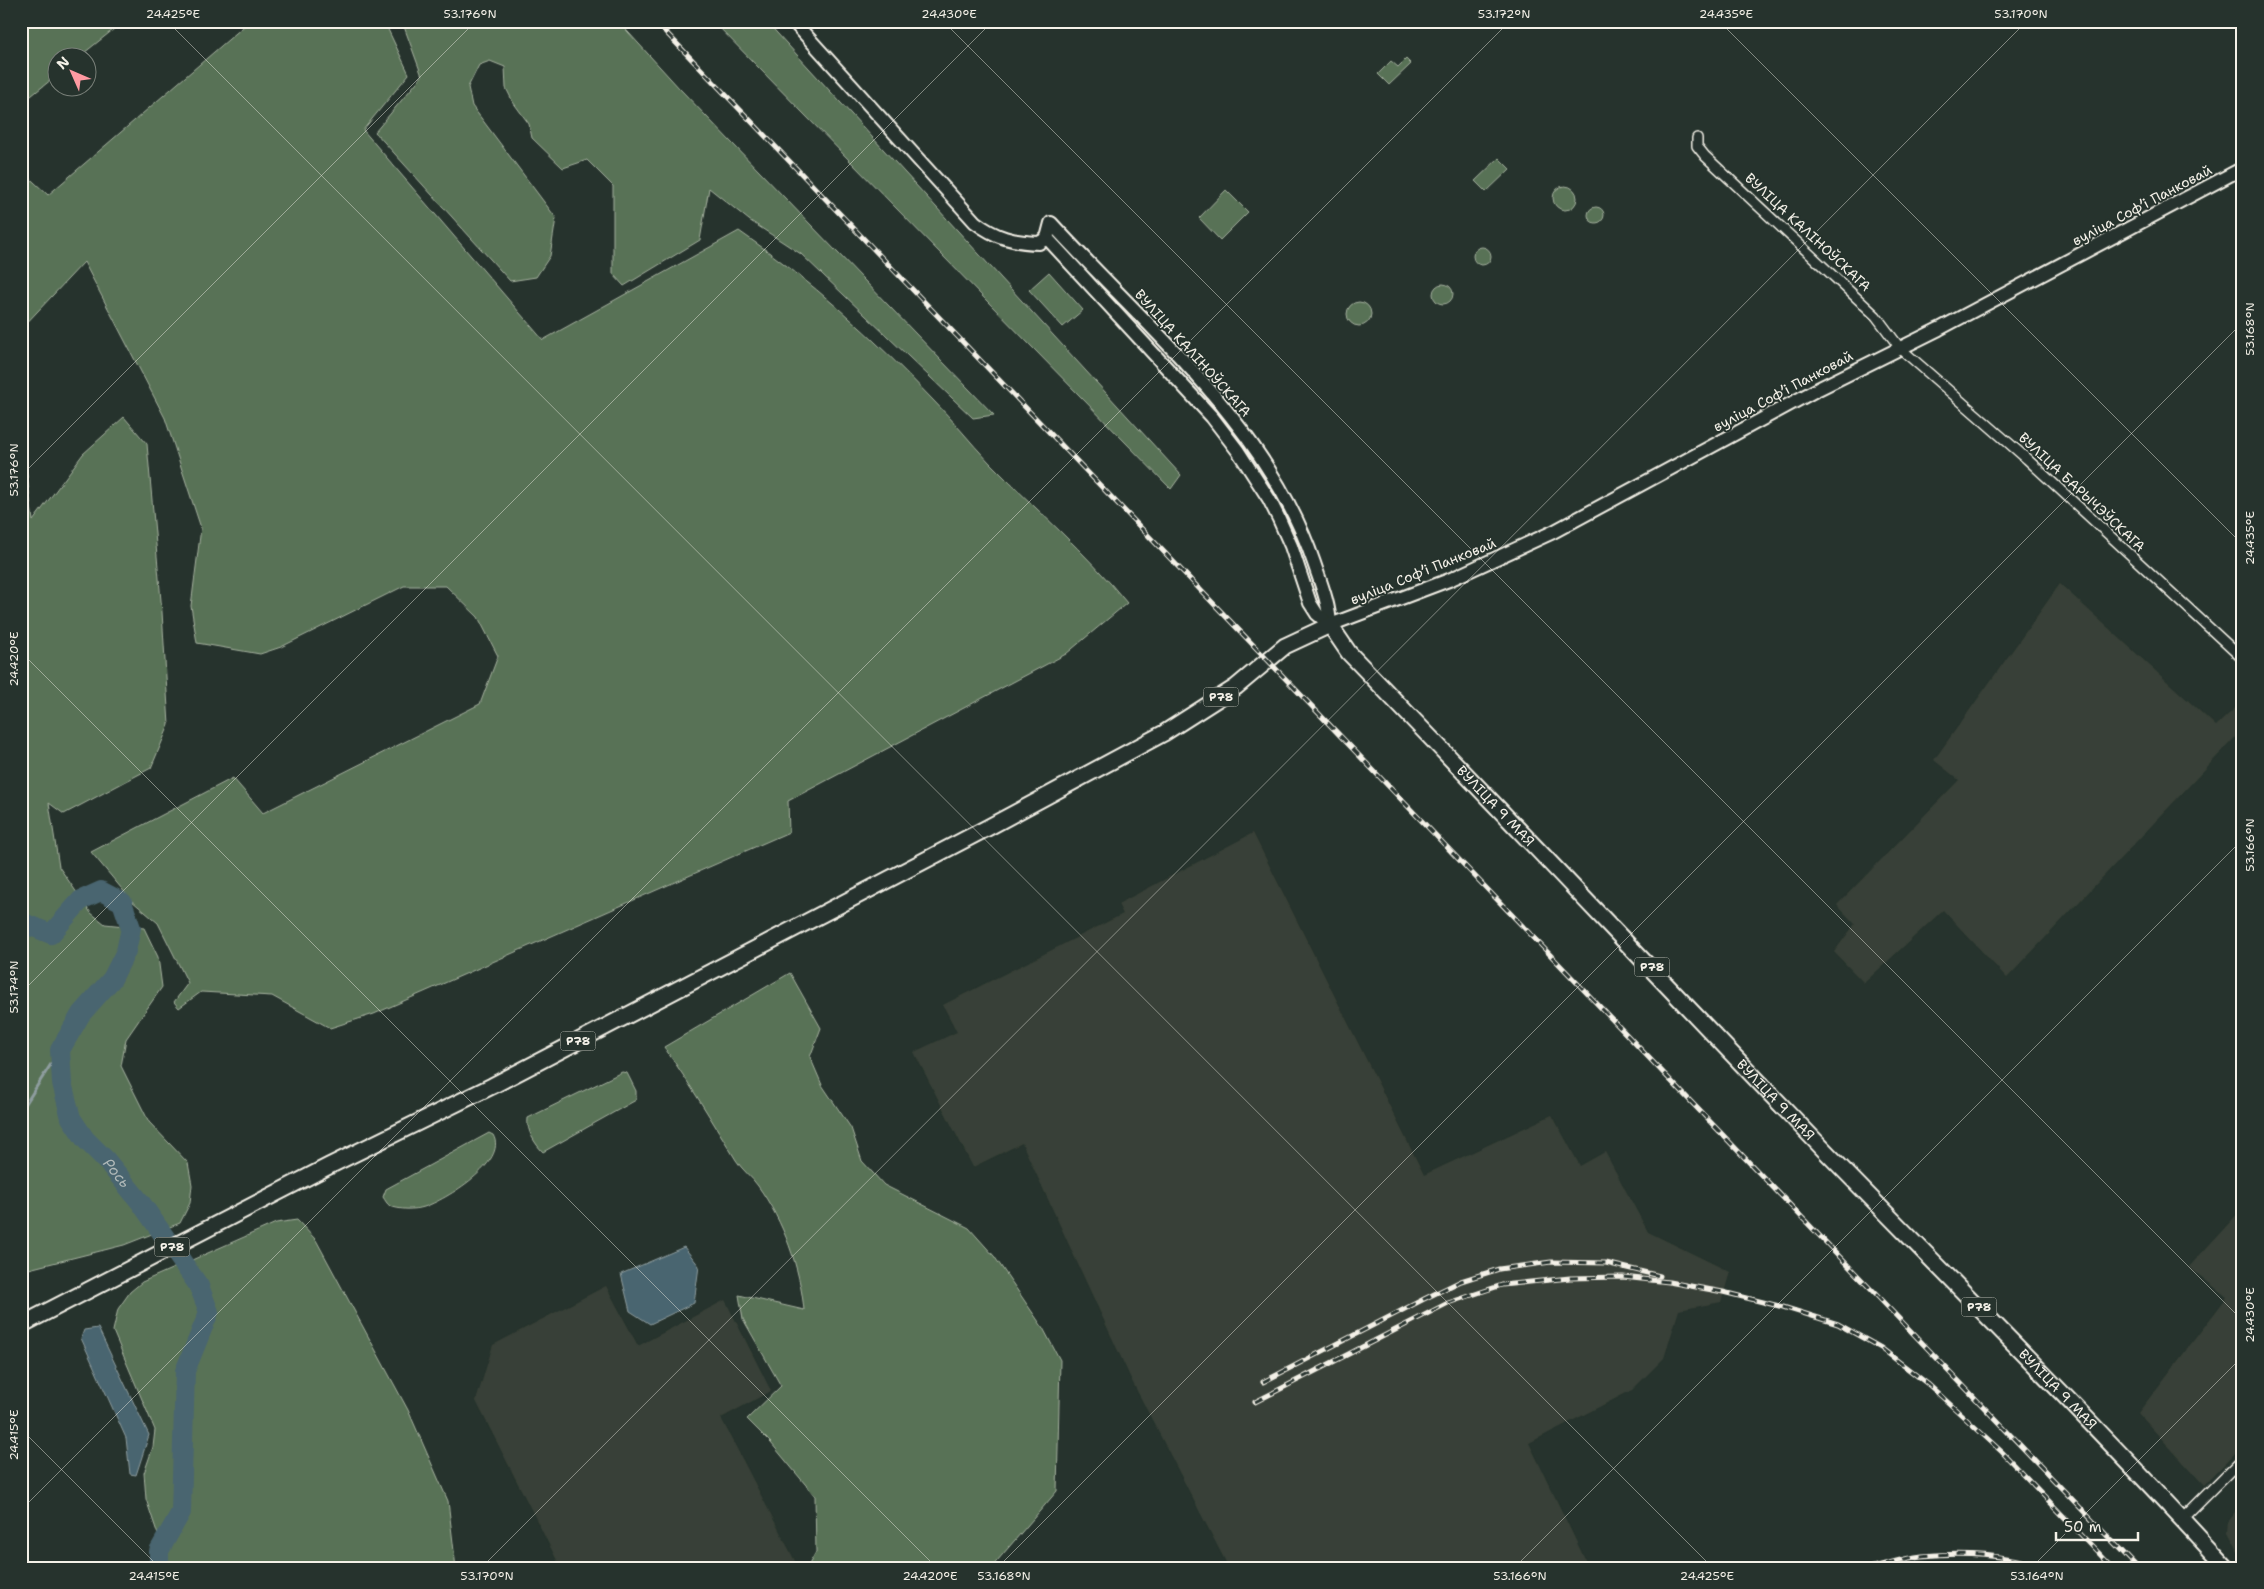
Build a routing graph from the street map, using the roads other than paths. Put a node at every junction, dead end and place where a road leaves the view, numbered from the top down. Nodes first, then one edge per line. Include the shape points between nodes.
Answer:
1 (793, 21) edge
2 (1697, 138) dead end
3 (2243, 168) edge
4 (1047, 238) junction
5 (1900, 348) junction
6 (1330, 625) junction
7 (2243, 659) edge
8 (21, 1325) edge
9 (2243, 1458) edge
10 (2182, 1519) junction
11 (2228, 1568) edge

1 - 4 street via 975,222 991,234 1014,241 1039,243
2 - 5 street, ВУЛІЦА КАЛІНОЎСКАГА via 1697,146 1705,156 1876,316
3 - 5 street, вуліца Софʼі Панковай
4 - 6 street via 1212,417 1238,451 1279,519 1310,603
4 - 6 street, ВУЛІЦА КАЛІНОЎСКАГА via 1052,223 1224,406 1253,444 1281,487 1307,542 1329,608
5 - 6 street, вуліца Софʼі Панковай via 1553,532 1449,580
5 - 7 street, ВУЛІЦА БАРЫЧЭЎСКАГА via 2027,459
6 - 8 main road, Р78 via 1285,646 1236,687 1140,746 989,827
6 - 10 main road, ВУЛІЦА 9 МАЯ / Р78 via 1349,652
9 - 10 street
10 - 11 main road, ВУЛІЦА 9 МАЯ / Р78

